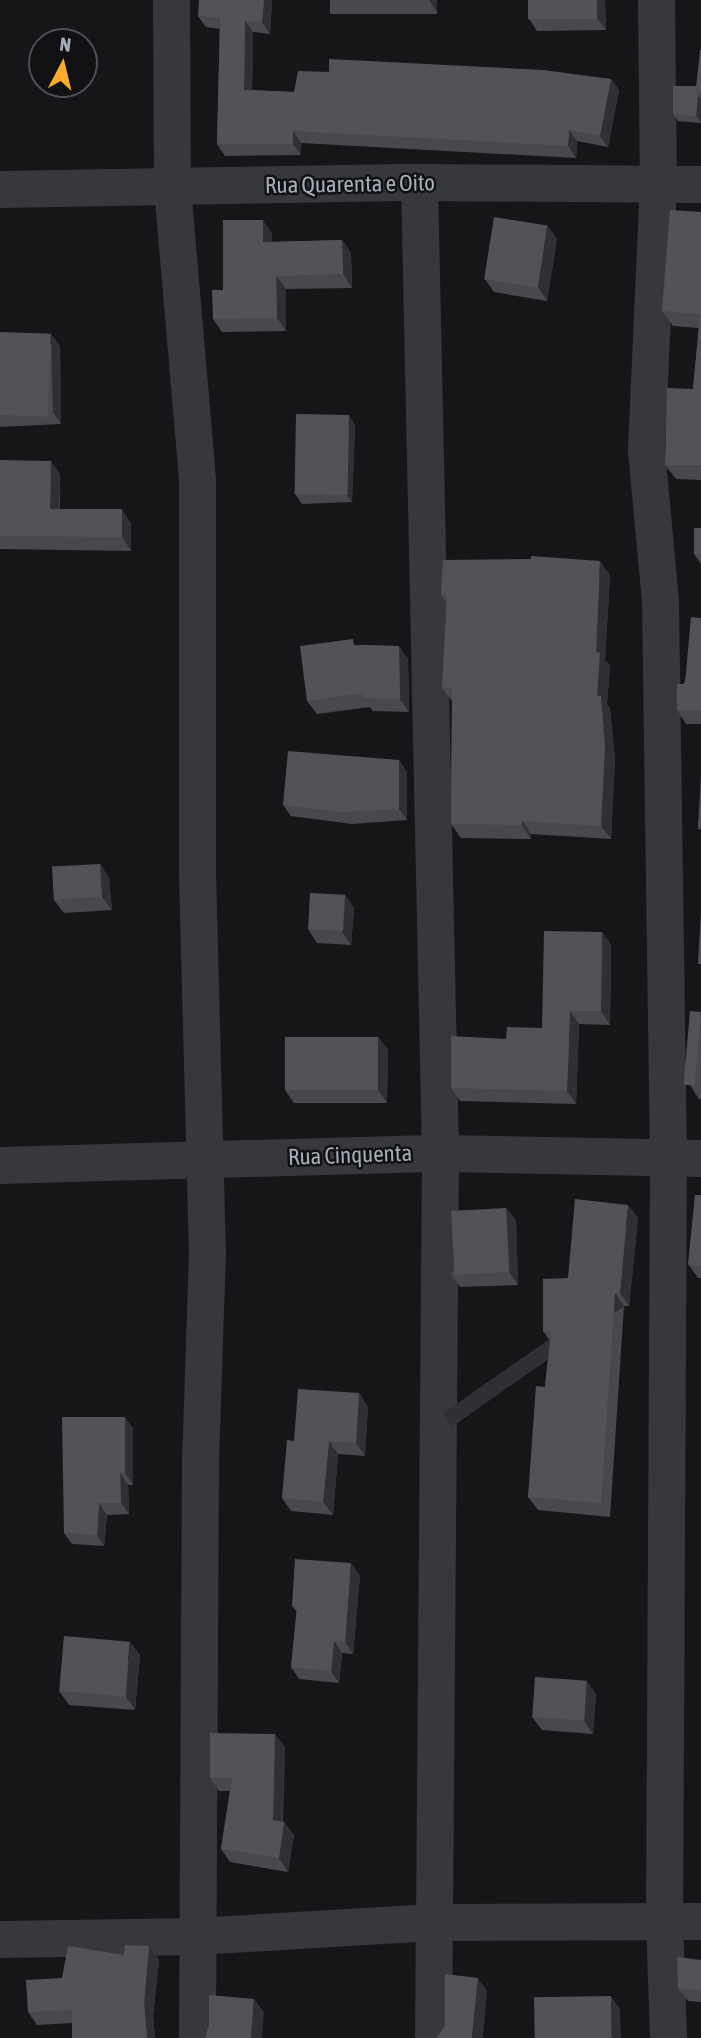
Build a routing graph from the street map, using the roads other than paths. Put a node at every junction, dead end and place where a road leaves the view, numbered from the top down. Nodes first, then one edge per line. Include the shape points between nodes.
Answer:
1 (171, 0) edge
2 (656, 0) edge
3 (418, 182) junction
4 (658, 183) junction
5 (701, 184) edge
6 (172, 187) junction
7 (0, 188) edge
8 (440, 1153) junction
9 (685, 1158) edge
10 (203, 1159) junction
11 (0, 1165) edge
12 (664, 1921) junction
13 (701, 1921) edge
14 (432, 1922) junction
15 (197, 1936) junction
16 (0, 1939) edge
17 (197, 2038) edge
18 (433, 2038) edge
19 (668, 2038) edge

1 - 6 street
2 - 4 street
3 - 4 street, Rua Quarenta e Oito
3 - 6 street, Rua Quarenta e Oito
3 - 8 street
4 - 5 street, Rua Quarenta e Oito
4 - 9 street via 646,450 660,601
6 - 7 street, Rua Quarenta e Oito
6 - 10 street via 197,481
8 - 9 street, Rua Cinquenta
8 - 10 street, Rua Cinquenta
8 - 14 street
9 - 12 street
10 - 11 street, Rua Cinquenta
10 - 15 street via 207,1251 200,1457
12 - 13 street
12 - 14 street
12 - 19 street
14 - 15 street
14 - 18 street
15 - 16 street
15 - 17 street

